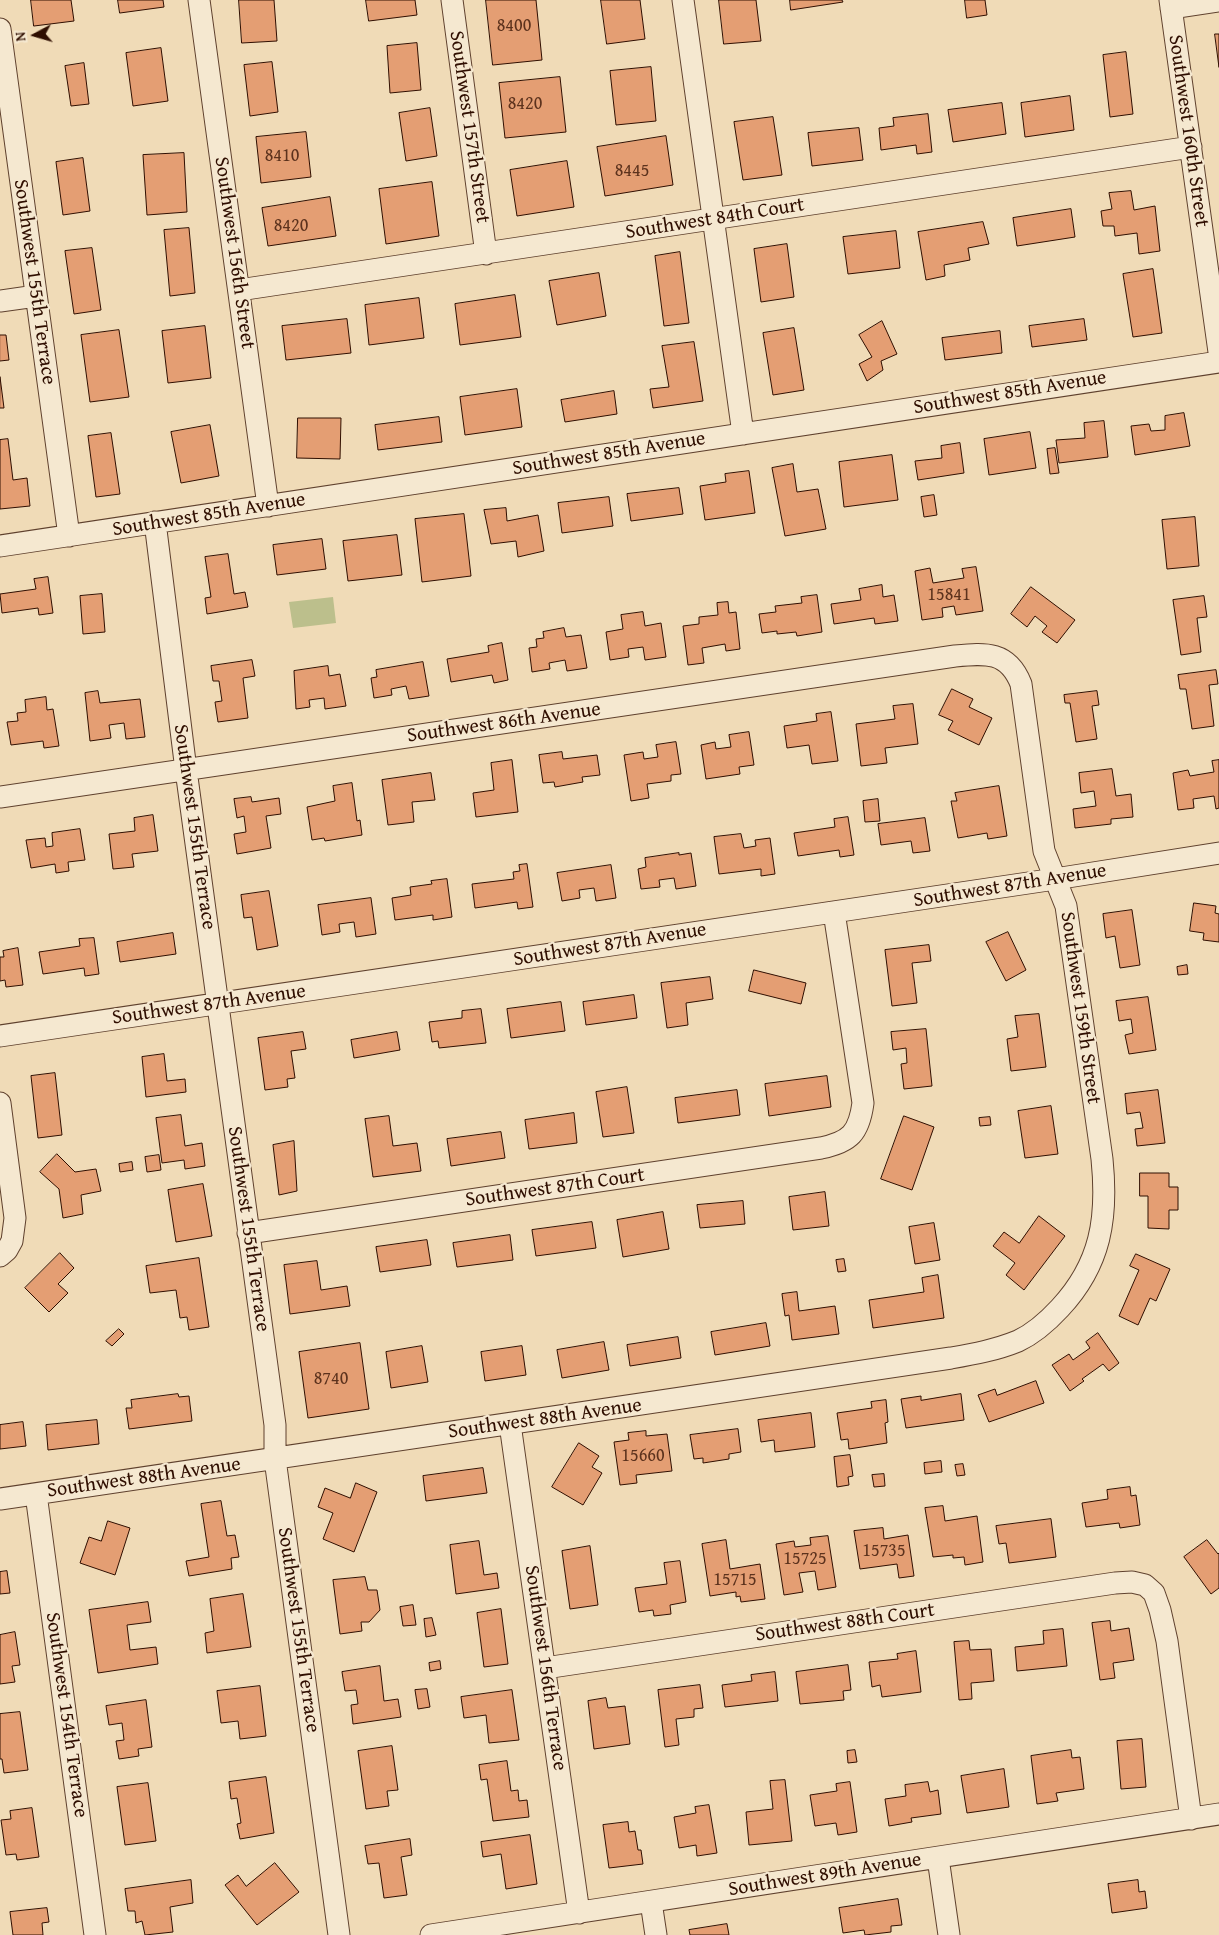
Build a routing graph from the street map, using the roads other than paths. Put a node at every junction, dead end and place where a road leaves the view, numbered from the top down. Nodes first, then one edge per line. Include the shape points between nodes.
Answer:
1 (199, 0) edge
2 (452, 0) edge
3 (683, 0) edge
4 (1219, 1) edge
5 (1171, 4) edge
6 (0, 29) edge
7 (2, 56) edge
8 (1190, 147) junction
9 (713, 220) junction
10 (1211, 240) edge
11 (486, 254) junction
12 (239, 290) junction
13 (36, 296) junction
14 (0, 301) edge
15 (1219, 352) edge
16 (1219, 362) edge
17 (743, 434) junction
18 (268, 506) junction
19 (155, 522) junction
20 (69, 536) junction
21 (0, 546) edge
22 (1007, 663) joint
23 (186, 770) junction
24 (0, 797) edge
25 (1219, 854) edge
26 (1055, 880) junction
27 (834, 912) junction
28 (218, 1003) junction
29 (0, 1036) edge
30 (0, 1103) edge
31 (248, 1233) junction
32 (4, 1253) edge
33 (1072, 1295) joint
34 (510, 1424) junction
35 (275, 1458) junction
36 (36, 1494) junction
37 (0, 1499) edge
38 (545, 1668) junction
39 (1219, 1814) edge
40 (1190, 1819) junction
41 (938, 1858) junction
42 (651, 1902) junction
43 (578, 1912) junction
44 (458, 1933) edge
45 (95, 1935) edge
46 (338, 1935) edge
47 (431, 1935) edge
48 (656, 1935) edge
49 (949, 1935) edge

1 - 12 street, Southwest 156th Street
2 - 11 street, Southwest 157th Street
3 - 9 street
4 - 5 street
5 - 8 street, Southwest 160th Street
6 - 7 street, Southwest 155th Terrace
7 - 13 street, Southwest 155th Terrace
8 - 9 street, Southwest 84th Court
8 - 10 street, Southwest 160th Street
9 - 11 street, Southwest 84th Court
9 - 17 street
10 - 15 street, Southwest 160th Street
11 - 12 street, Southwest 84th Court
12 - 18 street, Southwest 156th Street
13 - 14 street
13 - 20 street, Southwest 155th Terrace
16 - 17 street, Southwest 85th Avenue
17 - 18 street, Southwest 85th Avenue
18 - 19 street, Southwest 85th Avenue
19 - 20 street, Southwest 85th Avenue
19 - 23 street, Southwest 155th Terrace
20 - 21 street, Southwest 85th Avenue
22 - 23 street, Southwest 86th Avenue via 988,654 955,656
22 - 26 street, Southwest 159th Street via 1021,684 1044,851
23 - 24 street, Southwest 86th Avenue
23 - 28 street, Southwest 155th Terrace
25 - 26 street, Southwest 87th Avenue
26 - 27 street, Southwest 87th Avenue
26 - 33 street, Southwest 159th Street via 1066,906 1104,1180 1099,1243 1091,1265
27 - 28 street, Southwest 87th Avenue
27 - 31 street, Southwest 87th Court via 863,1103 856,1129 844,1141 820,1148
28 - 29 street, Southwest 87th Avenue
28 - 31 street, Southwest 155th Terrace
30 - 32 street via 15,1218 12,1241
31 - 35 street, Southwest 155th Terrace via 275,1425
33 - 34 street, Southwest 88th Avenue via 1025,1336 978,1354
34 - 35 street, Southwest 88th Avenue
34 - 38 street, Southwest 156th Terrace
35 - 36 street, Southwest 88th Avenue
35 - 46 street, Southwest 155th Terrace
36 - 37 street, Southwest 88th Avenue
36 - 45 street, Southwest 154th Terrace
38 - 40 street, Southwest 88th Court via 1115,1583 1145,1585 1154,1593 1166,1630
38 - 43 street, Southwest 156th Terrace
39 - 40 street, Southwest 89th Avenue
40 - 41 street, Southwest 89th Avenue
41 - 42 street, Southwest 89th Avenue
41 - 49 street
42 - 43 street, Southwest 89th Avenue
42 - 48 street
43 - 44 street, Southwest 89th Avenue
44 - 47 street, Southwest 89th Avenue

